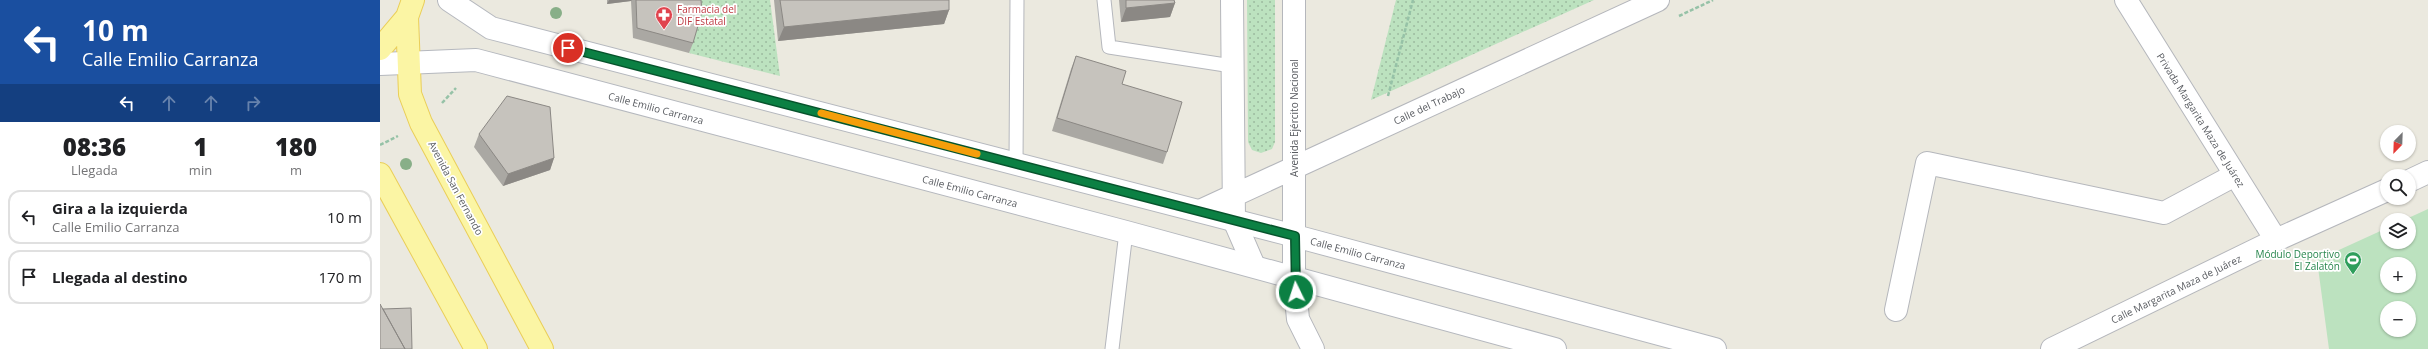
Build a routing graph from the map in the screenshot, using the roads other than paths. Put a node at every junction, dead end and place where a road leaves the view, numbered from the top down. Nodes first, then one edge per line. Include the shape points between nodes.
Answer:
1 (449, 0) edge
2 (1017, 0) edge
3 (1104, 0) edge
4 (1232, 0) edge
5 (1294, 0) edge
6 (1658, 0) edge
7 (2126, 0) edge
8 (410, 8) edge
9 (380, 49) edge
10 (409, 62) junction
11 (380, 64) edge
12 (1232, 66) junction
13 (1016, 164) junction
14 (1293, 168) junction
15 (2428, 172) edge
16 (380, 174) edge
17 (2235, 175) junction
18 (2416, 178) edge
19 (2380, 193) edge
20 (1233, 196) junction
21 (387, 202) edge
22 (1200, 211) junction
23 (1234, 220) junction
24 (1126, 232) junction
25 (1295, 236) junction
26 (2276, 240) junction
27 (1254, 266) junction
28 (1294, 277) junction
29 (1896, 310) dead end
30 (476, 349) edge
31 (542, 349) edge
32 (1112, 349) edge
33 (1313, 349) edge
34 (1555, 349) edge
35 (1715, 349) edge
36 (2052, 349) edge

1 - 13 main road, Calle Emilio Carranza via 491,28
2 - 13 lane
3 - 12 lane via 1110,47
4 - 12 main road
5 - 14 main road, Avenida Ejército Nacional
6 - 14 main road, Calle del Trabajo
7 - 17 main road, Privada Margarita Maza de Juárez
8 - 9 main road
8 - 10 main road, Avenida San Fernando
10 - 11 main road, Calle Emilio Carranza
10 - 24 main road, Calle Emilio Carranza via 476,60
10 - 31 main road, Avenida San Fernando via 410,94 421,123
12 - 20 main road
13 - 22 main road, Calle Emilio Carranza
14 - 20 main road, Calle del Trabajo
14 - 25 main road, Avenida Ejército Nacional
15 - 18 main road
16 - 21 main road
17 - 26 main road, Privada Margarita Maza de Juárez
17 - 29 main road via 2164,213 1927,163
19 - 26 main road, Calle Margarita Maza de Juárez
20 - 22 main road, Calle del Trabajo
20 - 23 main road
21 - 30 main road
22 - 23 main road, Calle Emilio Carranza
23 - 25 main road, Calle Emilio Carranza
23 - 27 main road
24 - 27 main road, Calle Emilio Carranza
24 - 32 lane
25 - 28 main road, Avenida Ejército Nacional
25 - 35 main road, Calle Emilio Carranza
26 - 36 main road, Calle Margarita Maza de Juárez
27 - 28 main road, Calle Emilio Carranza
28 - 33 main road, Avenida Ejército Nacional via 1298,319
28 - 34 main road, Calle Emilio Carranza

